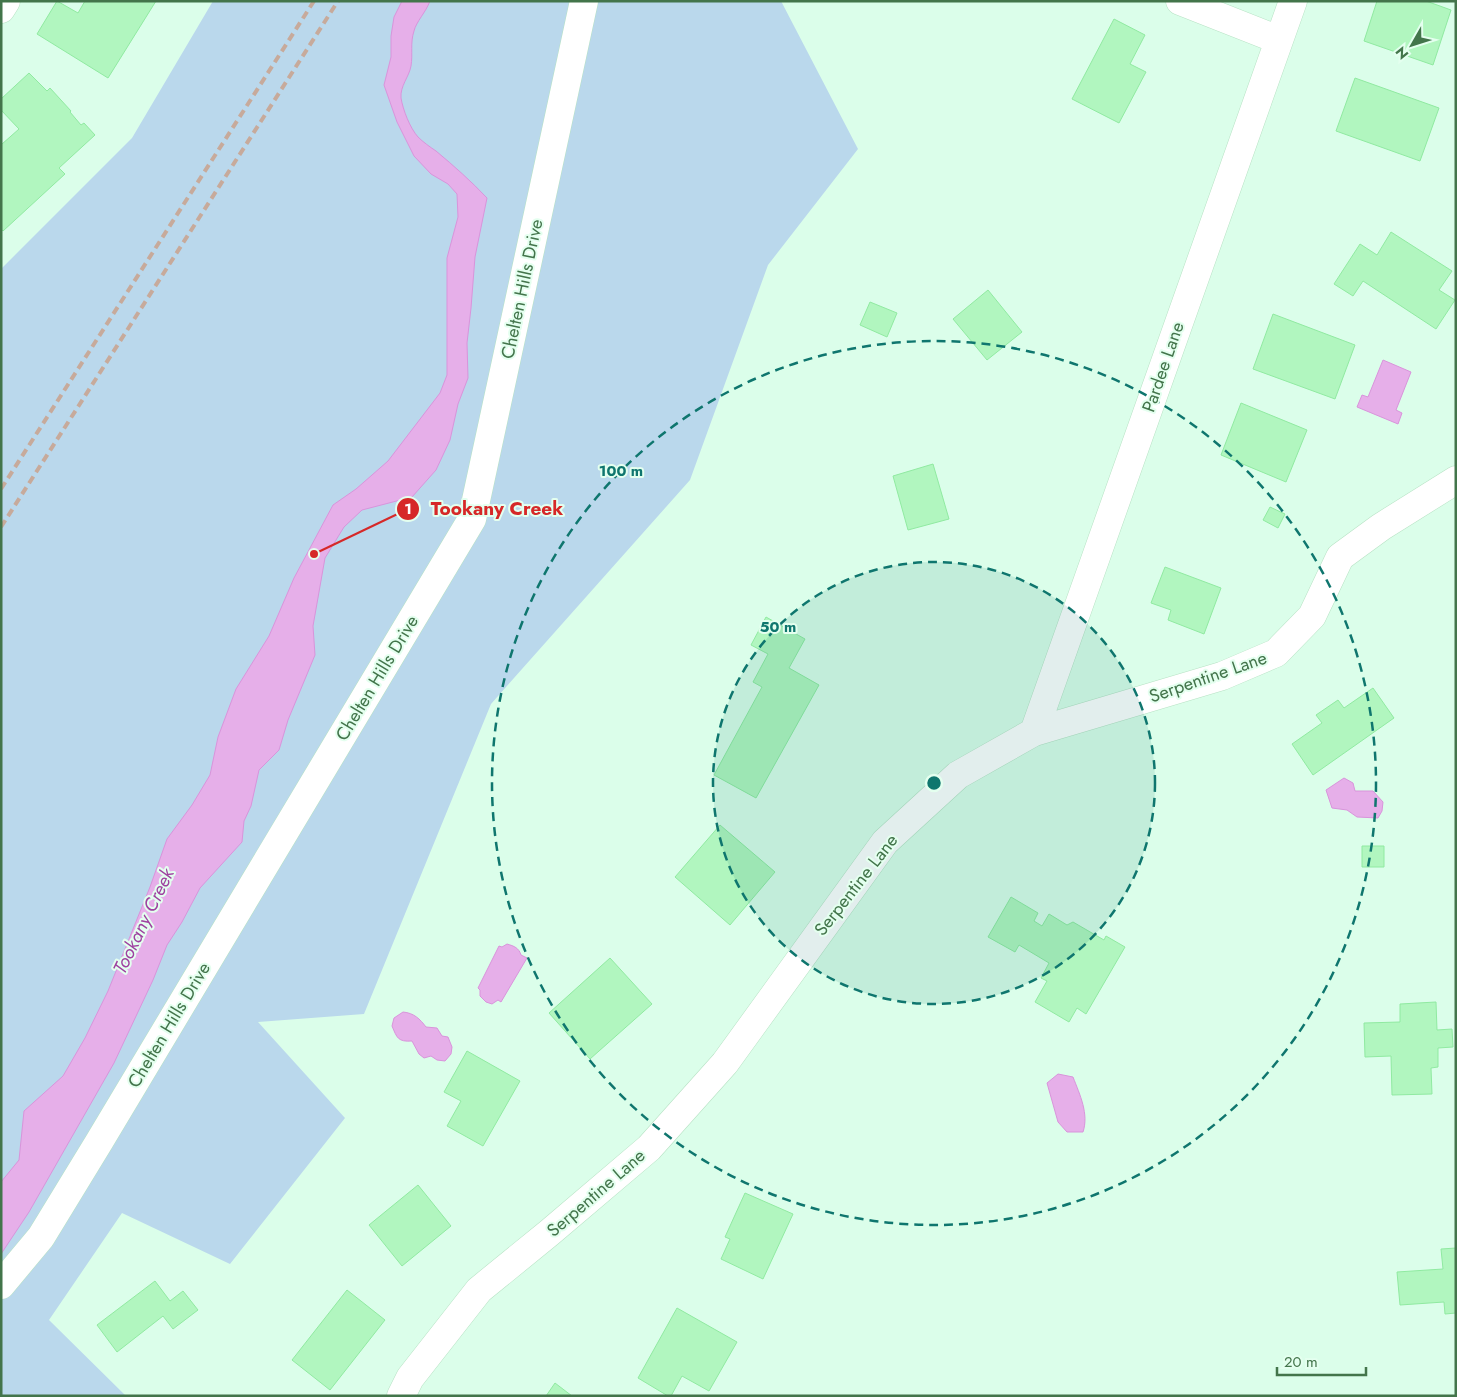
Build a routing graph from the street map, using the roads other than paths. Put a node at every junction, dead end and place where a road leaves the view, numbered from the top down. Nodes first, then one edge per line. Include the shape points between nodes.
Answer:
1 (6, 1) edge
2 (584, 1) edge
3 (1180, 1) edge
4 (1293, 1) edge
5 (1, 9) edge
6 (1279, 40) junction
7 (1456, 480) edge
8 (1034, 732) junction
9 (1, 1285) edge
10 (402, 1396) edge

1 - 5 street
2 - 9 street, Chelten Hills Drive via 472,518 41,1237
3 - 6 street
4 - 6 street, Pardee Lane
6 - 8 street, Pardee Lane
7 - 8 street, Serpentine Lane via 1340,557 1312,616 1276,653 1222,676
8 - 10 street, Serpentine Lane via 958,776 885,842 725,1063 649,1148 479,1290 410,1378

